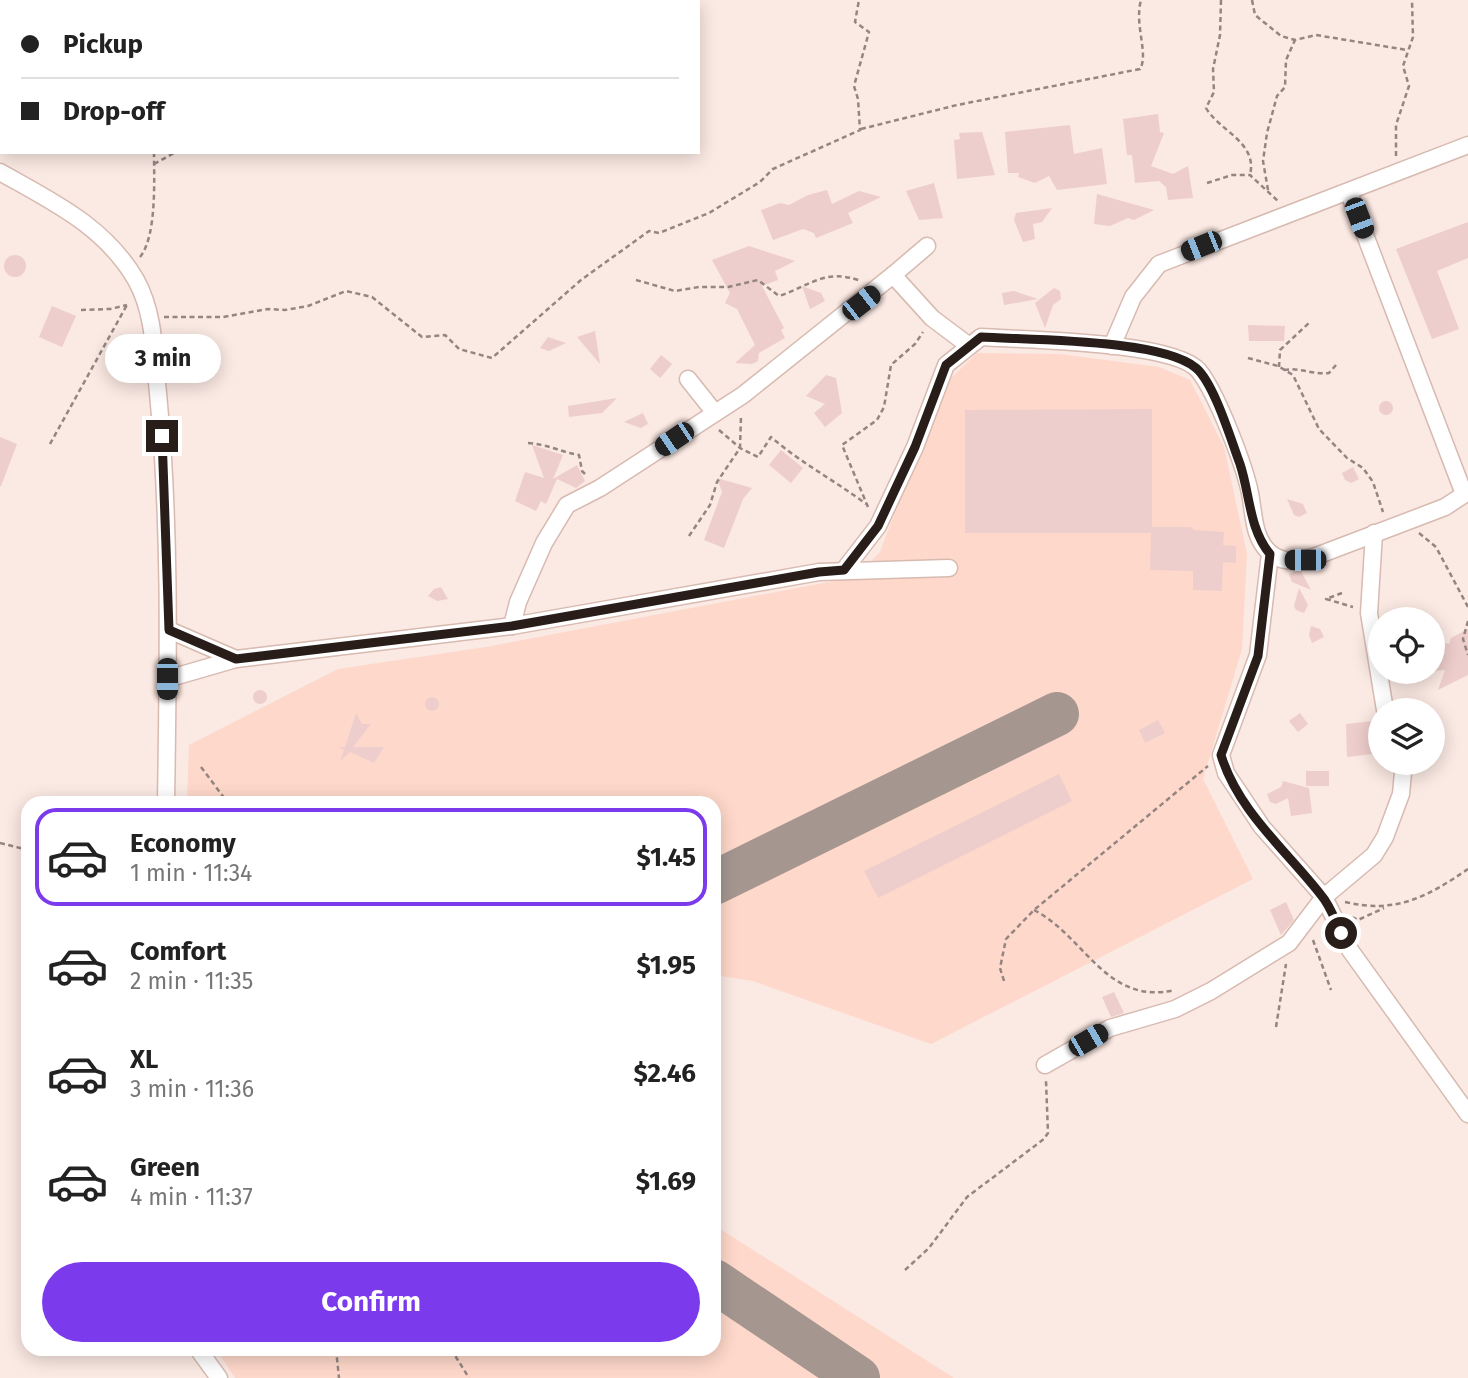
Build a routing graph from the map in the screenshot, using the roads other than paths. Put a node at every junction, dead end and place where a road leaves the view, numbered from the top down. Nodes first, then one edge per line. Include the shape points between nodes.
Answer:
1 (1468, 145) edge
2 (0, 172) edge
3 (1349, 193) junction
4 (927, 246) dead end
5 (893, 275) junction
6 (968, 345) junction
7 (1112, 346) junction
8 (688, 379) dead end
9 (710, 416) junction
10 (1466, 493) edge
11 (1381, 531) junction
12 (1270, 554) junction
13 (949, 568) dead end
14 (844, 570) junction
15 (512, 626) junction
16 (169, 630) junction
17 (236, 659) junction
18 (167, 679) junction
19 (1383, 698) edge
20 (1403, 775) edge
21 (166, 796) edge
22 (1324, 897) junction
23 (1045, 1065) road end
24 (1468, 1114) edge
25 (203, 1356) edge
26 (219, 1378) edge

1 - 3 street
2 - 16 street via 85,222 109,243 133,275 150,317 162,436
3 - 7 street via 1159,264 1133,297
3 - 10 street
4 - 5 street
5 - 6 street via 932,318
5 - 9 street via 743,395
6 - 7 street via 981,337
6 - 14 street via 946,365 878,526
7 - 12 street via 1165,353 1198,369 1218,406 1250,492 1252,518
8 - 9 street
9 - 15 street via 567,505 518,602
10 - 11 street via 1445,507
11 - 12 street via 1305,560 1282,560
11 - 19 street via 1369,613
12 - 22 street via 1258,656 1221,755 1234,788 1262,827
13 - 14 street
14 - 15 street
15 - 17 street
16 - 17 street
16 - 18 street
17 - 18 street
18 - 21 street
20 - 22 street via 1401,794 1374,855
22 - 23 street via 1289,943 1211,991 1175,1009 1110,1028
22 - 24 street via 1350,950
25 - 26 street

